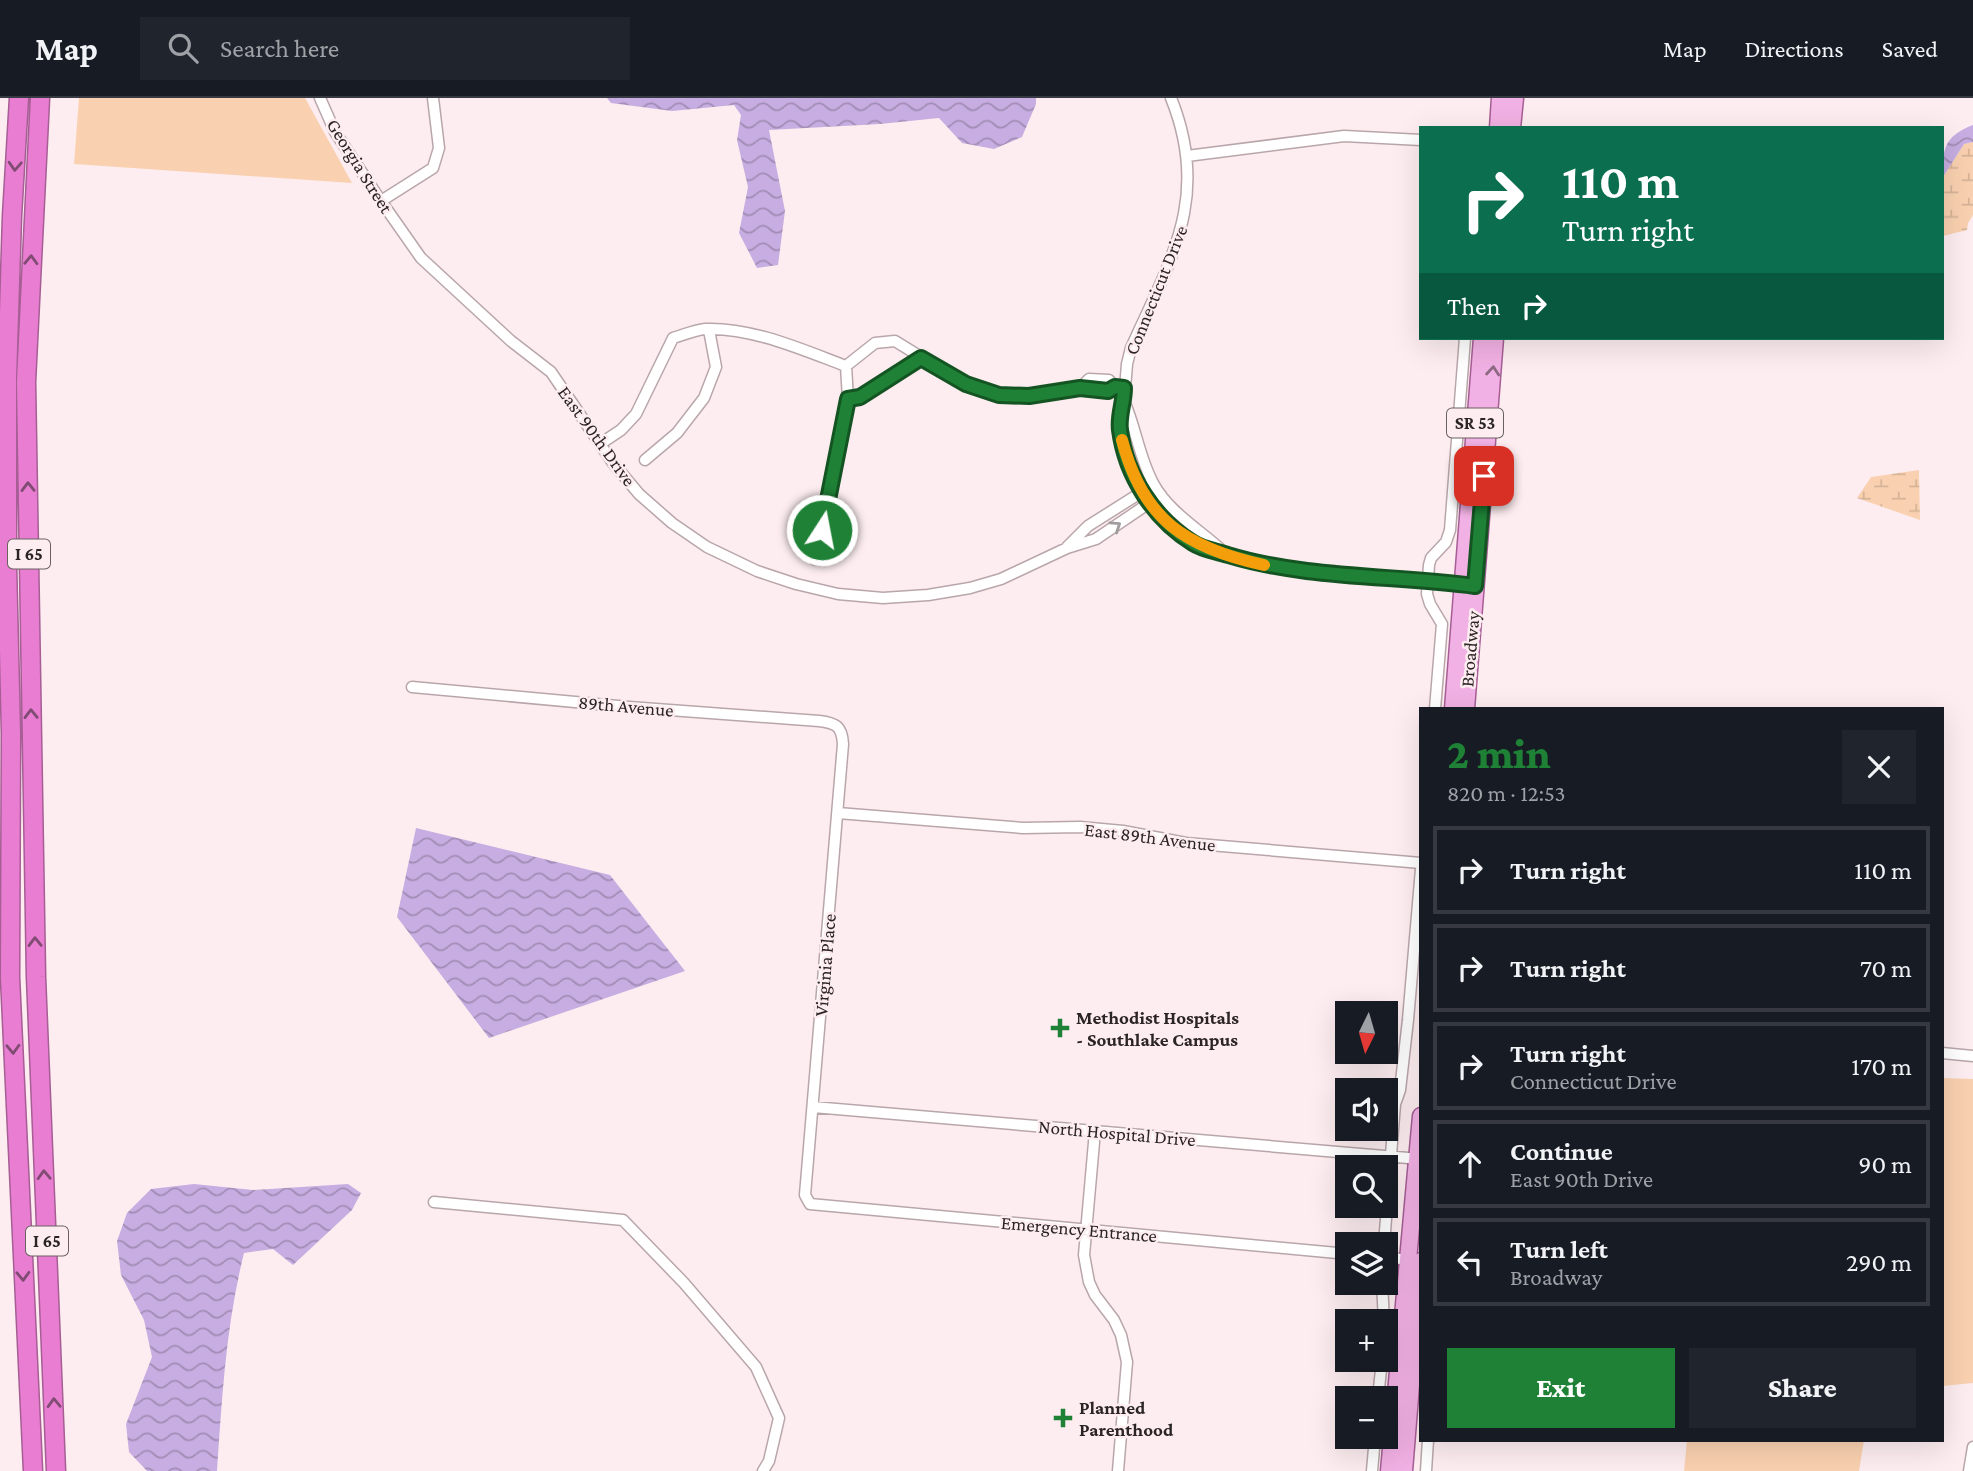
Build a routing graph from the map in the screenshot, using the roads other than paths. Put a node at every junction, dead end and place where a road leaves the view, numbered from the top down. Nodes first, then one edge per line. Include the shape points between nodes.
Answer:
1 (19, 98) edge
2 (40, 98) edge
3 (320, 98) edge
4 (433, 98) edge
5 (1171, 98) edge
6 (1500, 98) edge
7 (1515, 98) edge
8 (1498, 126) edge
9 (1513, 126) edge
10 (1419, 140) edge
11 (1187, 156) junction
12 (381, 201) junction
13 (403, 232) joint
14 (709, 330) junction
15 (1465, 340) edge
16 (1482, 340) edge
17 (1496, 340) edge
18 (921, 358) junction
19 (846, 366) junction
20 (1120, 388) junction
21 (848, 399) junction
22 (1124, 401) junction
23 (600, 444) junction
24 (645, 460) dead end
25 (1154, 484) junction
26 (1142, 492) junction
27 (1161, 495) junction
28 (1150, 503) junction
29 (1067, 548) junction
30 (1227, 554) junction
31 (814, 559) dead end
32 (1427, 581) junction
33 (1469, 585) junction
34 (412, 687) dead end
35 (1435, 707) edge
36 (1452, 707) edge
37 (1466, 707) edge
38 (839, 726) joint
39 (838, 813) junction
40 (1419, 863) edge
41 (1419, 892) edge
42 (1944, 1053) edge
43 (1973, 1056) edge
44 (813, 1107) junction
45 (1095, 1131) junction
46 (1380, 1155) edge
47 (1392, 1155) edge
48 (1398, 1156) edge
49 (1419, 1158) edge
50 (434, 1202) dead end
51 (810, 1204) joint
52 (1086, 1230) junction
53 (1335, 1253) edge
54 (1415, 1261) edge
55 (1419, 1282) edge
56 (1429, 1442) edge
57 (1973, 1447) edge
58 (1374, 1449) edge
59 (33, 1471) edge
60 (56, 1471) edge
61 (763, 1471) edge
62 (1118, 1471) edge
63 (1372, 1471) edge
64 (1389, 1471) edge
65 (1404, 1471) edge
66 (1426, 1471) edge
67 (1969, 1471) edge

1 -> 59 highway, I 65 via 7,379 10,977
60 -> 2 highway, I 65 via 36,977 26,382
3 - 12 street, Georgia Street via 335,132
4 - 12 street via 439,148 433,168
5 - 11 street, Connecticut Drive
6 - 8 main road
7 - 9 main road
10 - 11 street via 1357,135
11 - 20 street, Connecticut Drive via 1189,178 1181,233 1131,348
12 - 13 street, Georgia Street
13 - 23 street, East 90th Drive via 421,258 551,372
14 - 19 street via 742,332
14 - 23 street via 673,338 636,414
14 - 24 street via 716,367 704,398 677,433
15 - 32 street via 1450,530 1431,558
16 - 33 main road, Broadway / SR 53
33 -> 17 main road, Broadway / SR 53
18 - 19 street via 895,341 875,343
18 - 20 street via 966,384 999,395
18 - 21 street via 860,397
19 - 21 street
20 - 22 street, Connecticut Drive
21 - 31 street
22 - 25 street, Connecticut Drive
22 - 26 street, Connecticut Drive via 1120,432
23 - 29 street, East 90th Drive via 639,494 707,547 757,571 838,594 883,598 970,588 1023,570
25 - 26 street, East 90th Drive
25 - 27 street
26 - 28 street
26 - 29 street, East 90th Drive via 1088,526
27 - 28 street, East 90th Drive
27 - 30 street
29 -> 28 street, East 90th Drive via 1096,539
28 - 30 street via 1193,543
30 - 32 street via 1265,566
32 - 33 street
32 - 35 street via 1430,604 1442,624
33 - 36 main road, Broadway / SR 53
33 - 37 main road, Broadway / SR 53
34 - 38 street, 89th Avenue
38 - 39 street, Virginia Place via 843,744
39 - 40 street, East 89th Avenue via 1023,828 1080,827 1186,843
39 - 44 street, Virginia Place
41 - 47 street
42 - 43 street
44 - 45 street, North Hospital Drive
44 - 51 street, Virginia Place via 805,1195
45 - 46 street, North Hospital Drive
45 - 52 street
48 - 49 street, North Hospital Drive
49 - 54 main road
50 - 61 street via 623,1220 756,1367 779,1418
51 - 52 street, Emergency Entrance
52 - 53 street, Emergency Entrance
52 - 62 street via 1089,1282 1114,1320 1127,1362
54 - 55 main road
54 - 64 main road
55 - 65 main road
56 - 66 street
57 - 67 street
58 - 63 street

